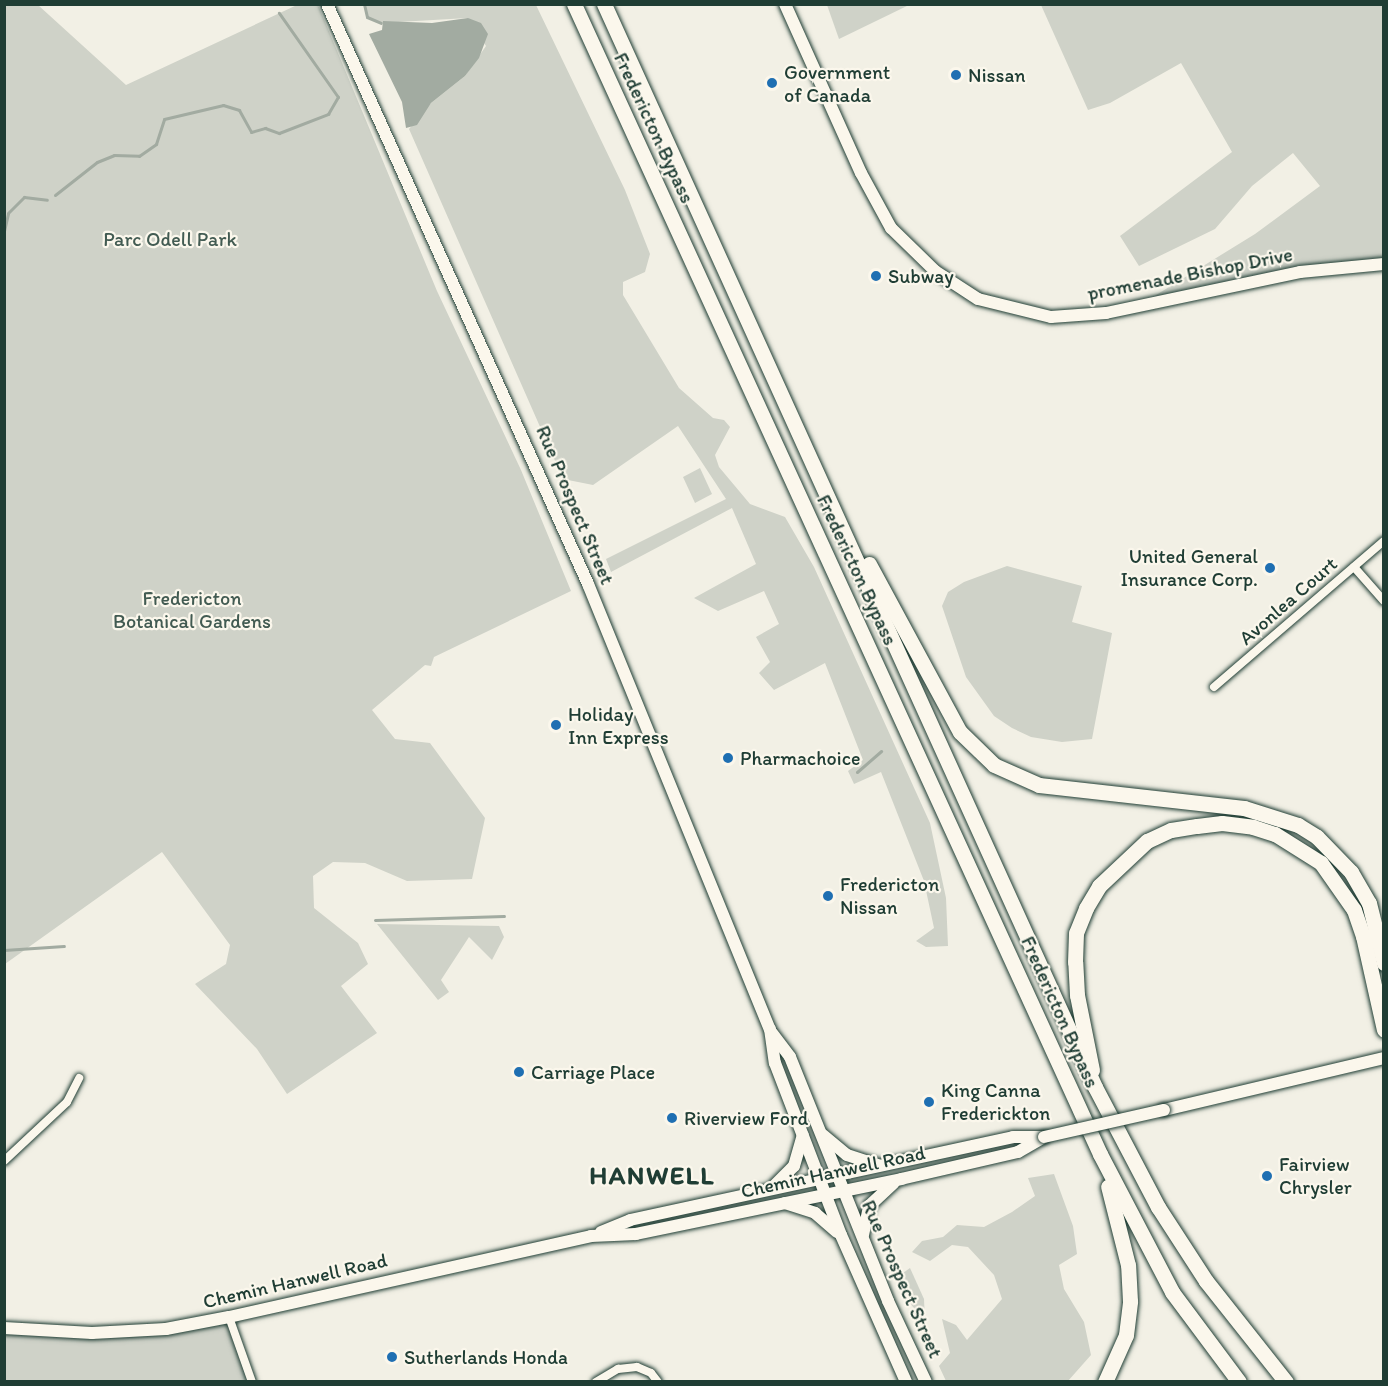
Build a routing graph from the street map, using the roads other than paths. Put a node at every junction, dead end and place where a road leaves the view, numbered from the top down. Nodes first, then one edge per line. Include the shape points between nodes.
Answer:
1 (327, 4) edge
2 (574, 4) edge
3 (604, 4) edge
4 (785, 4) edge
5 (1381, 265) edge
6 (808, 446) junction
7 (1383, 541) edge
8 (1353, 567) junction
9 (1383, 601) edge
10 (1214, 687) dead end
11 (1383, 963) edge
12 (770, 1029) junction
13 (1383, 1030) edge
14 (1383, 1058) edge
15 (79, 1078) dead end
16 (1095, 1087) junction
17 (820, 1132) junction
18 (804, 1134) junction
19 (1044, 1137) junction
20 (1100, 1154) junction
21 (4, 1161) edge
22 (882, 1166) junction
23 (837, 1176) junction
24 (821, 1179) junction
25 (901, 1179) junction
26 (771, 1189) junction
27 (843, 1190) junction
28 (826, 1193) junction
29 (781, 1202) junction
30 (841, 1235) junction
31 (591, 1236) junction
32 (863, 1239) junction
33 (229, 1317) junction
34 (4, 1328) edge
35 (252, 1382) edge
36 (596, 1382) edge
37 (658, 1382) edge
38 (906, 1382) edge
39 (926, 1382) edge
40 (1105, 1382) edge
41 (1239, 1382) edge
42 (1286, 1382) edge

1 - 12 main road, Rue Prospect Street via 561,519
2 - 20 highway, Fredericton Bypass
3 - 6 highway, Fredericton Bypass
4 - 5 main road, promenade Bishop Drive via 861,173 891,228 935,272 978,298 1026,314 1052,317 1106,313 1300,273
6 - 11 highway via 955,724 994,765 1039,785 1244,808 1298,825 1317,837 1351,872 1369,903
6 - 16 highway, Fredericton Bypass
7 - 8 street, Avonlea Court
8 - 9 street
8 - 10 street, Avonlea Court
12 - 17 main road, Rue Prospect Street via 790,1057
12 - 18 main road, Rue Prospect Street via 775,1063
13 - 16 highway via 1354,910 1321,863 1275,834 1252,826 1222,823 1171,830 1128,855 1099,886 1076,933 1077,995
14 - 19 main road, Chemin Hanwell Road, bridge
15 - 21 street via 67,1102
16 - 42 highway via 1164,1216 1206,1281
17 - 22 main road via 847,1155
17 - 23 main road, Rue Prospect Street
18 - 24 main road, Rue Prospect Street
18 - 26 main road via 794,1166
19 - 22 main road, Chemin Hanwell Road via 1013,1137
19 - 25 main road, Chemin Hanwell Road via 1018,1152
20 - 40 highway via 1128,1265 1130,1301 1126,1335
20 - 41 highway via 1172,1292
22 - 23 main road, Chemin Hanwell Road
23 - 24 main road, Chemin Hanwell Road
23 - 27 main road, Rue Prospect Street
24 - 26 main road, Chemin Hanwell Road
24 - 28 main road, Rue Prospect Street
25 - 27 main road, Chemin Hanwell Road
25 - 32 main road via 882,1191 869,1206
26 - 31 main road, Chemin Hanwell Road via 630,1220
27 - 28 main road, Chemin Hanwell Road
27 - 32 main road, Rue Prospect Street
28 - 29 main road, Chemin Hanwell Road
28 - 30 main road, Rue Prospect Street
29 - 30 main road via 815,1213
29 - 31 main road, Chemin Hanwell Road via 636,1234
30 - 38 main road, Rue Prospect Street
31 - 33 main road, Chemin Hanwell Road
32 - 39 main road, Rue Prospect Street
33 - 34 main road, Chemin Hanwell Road via 166,1329 103,1332
33 - 35 street
36 - 37 street via 618,1369 637,1367 651,1373

